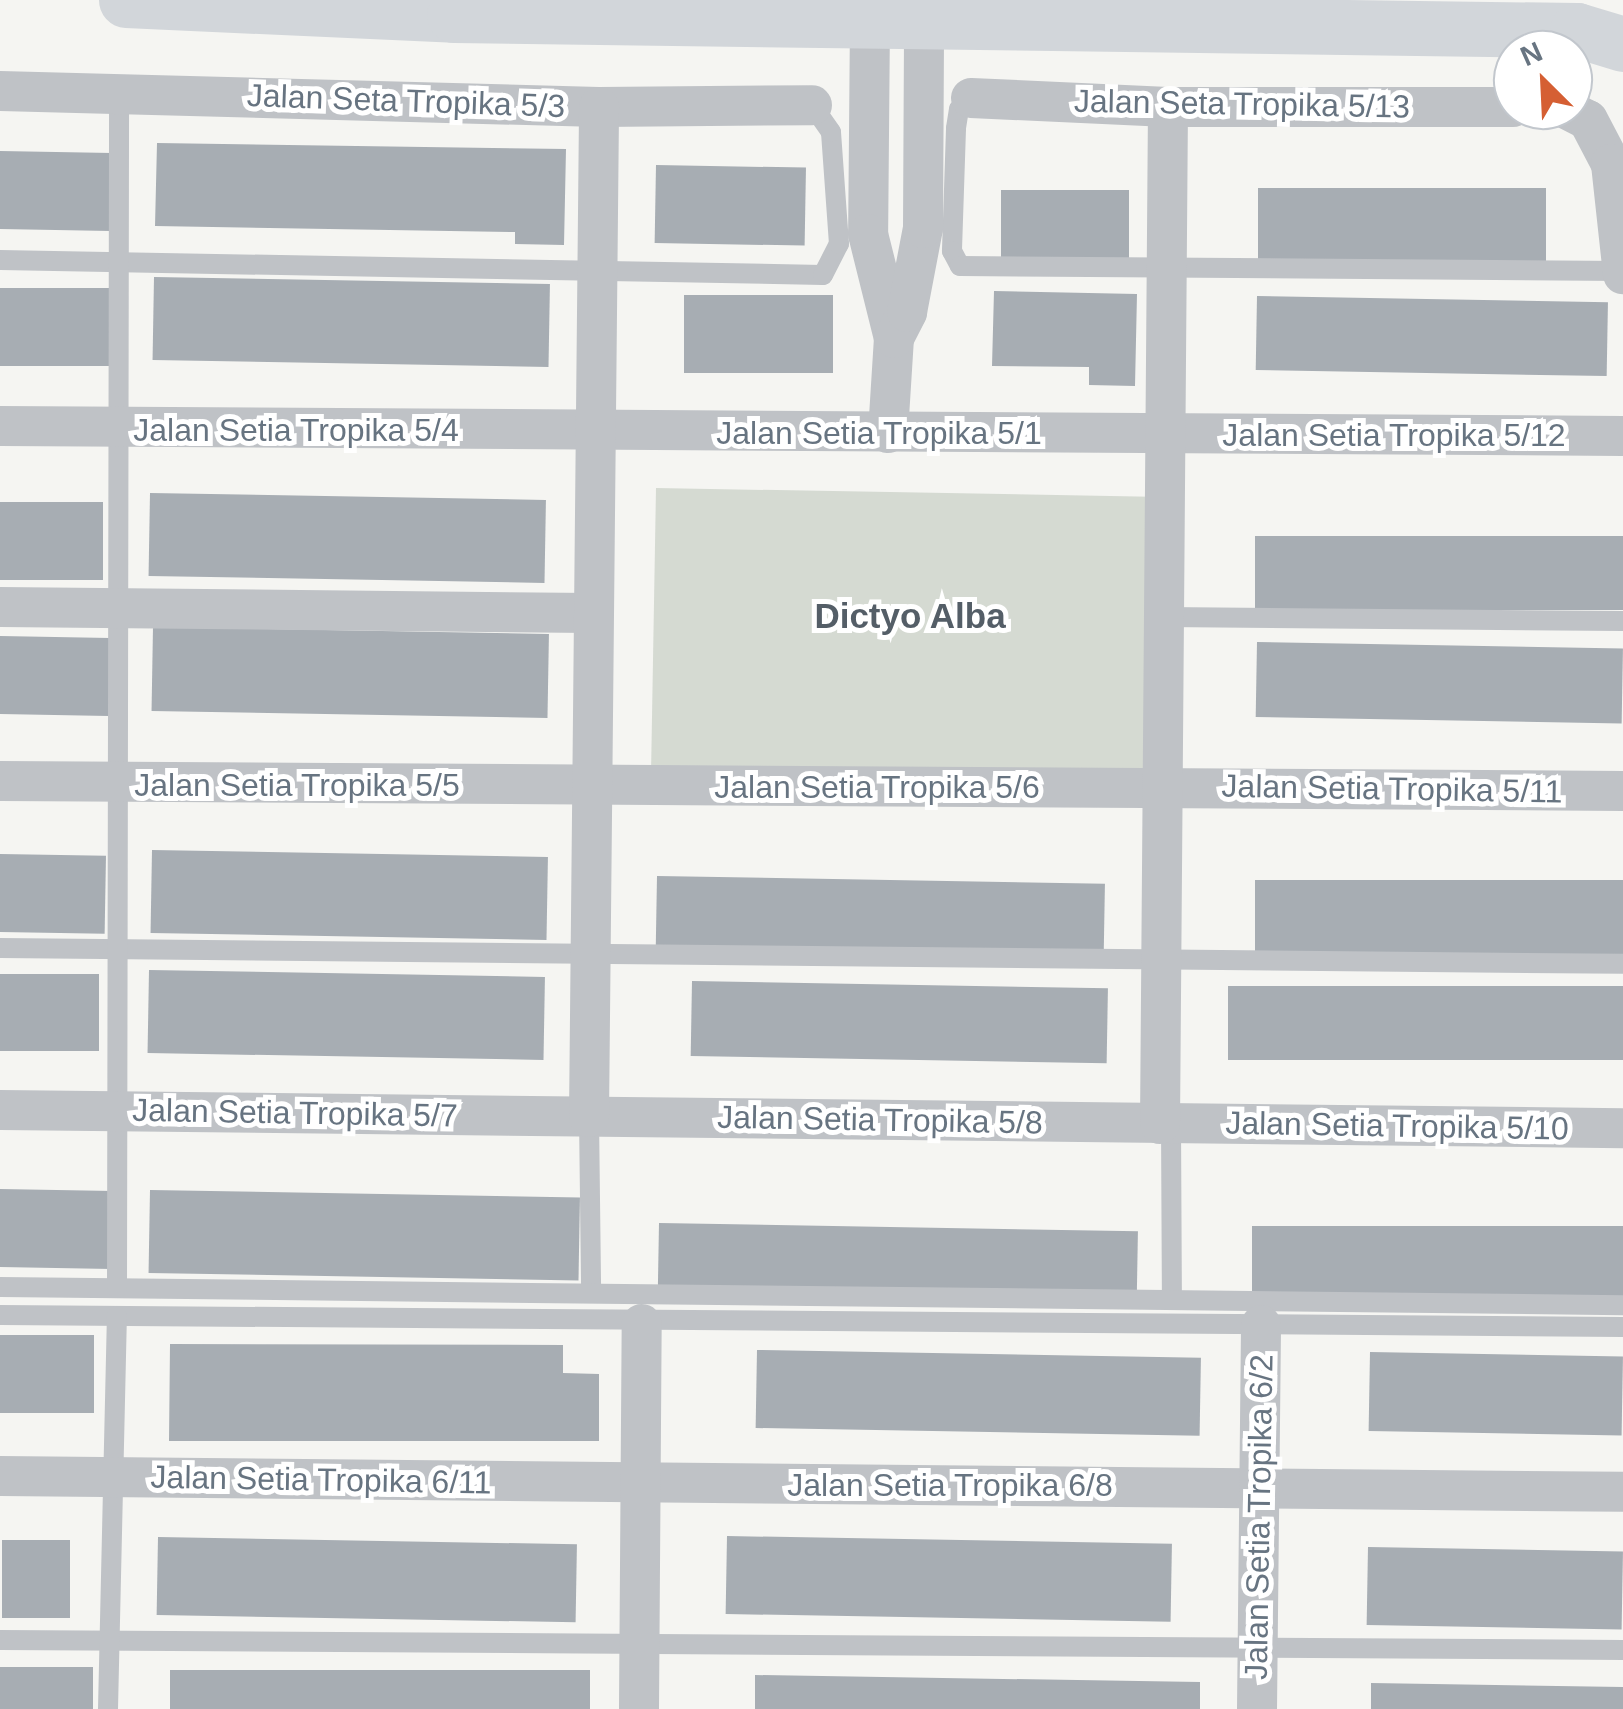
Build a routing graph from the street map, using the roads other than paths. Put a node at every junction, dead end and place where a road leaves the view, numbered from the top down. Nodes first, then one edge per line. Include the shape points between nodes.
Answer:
1 (126, 0) edge
2 (466, 8) edge
3 (862, 13) edge
4 (924, 20) junction
5 (1623, 44) edge
6 (0, 91) edge
7 (119, 91) junction
8 (972, 98) joint
9 (812, 105) joint
10 (600, 107) junction
11 (1168, 107) junction
12 (1493, 107) edge
13 (1593, 130) edge
14 (0, 260) edge
15 (121, 262) junction
16 (1164, 268) junction
17 (596, 269) junction
18 (1623, 272) edge
19 (894, 338) junction
20 (0, 426) edge
21 (120, 429) junction
22 (593, 432) junction
23 (888, 433) junction
24 (1164, 434) junction
25 (1623, 436) edge
26 (0, 608) edge
27 (120, 609) junction
28 (592, 612) junction
29 (1165, 617) junction
30 (1623, 621) edge
31 (0, 781) edge
32 (119, 784) junction
33 (1160, 786) junction
34 (594, 787) junction
35 (1623, 791) edge
36 (0, 948) edge
37 (118, 949) junction
38 (591, 956) junction
39 (1160, 958) junction
40 (1623, 964) edge
41 (0, 1110) edge
42 (118, 1112) junction
43 (589, 1116) junction
44 (1166, 1124) junction
45 (1623, 1128) edge
46 (0, 1286) edge
47 (117, 1288) junction
48 (591, 1293) junction
49 (1172, 1300) junction
50 (1623, 1305) edge
51 (0, 1315) edge
52 (117, 1316) junction
53 (642, 1324) junction
54 (1261, 1325) junction
55 (1623, 1327) edge
56 (0, 1476) edge
57 (112, 1476) junction
58 (1260, 1484) junction
59 (641, 1486) junction
60 (1623, 1492) edge
61 (0, 1640) edge
62 (107, 1640) junction
63 (640, 1643) junction
64 (1258, 1643) junction
65 (1623, 1650) edge
66 (108, 1709) edge
67 (639, 1709) edge
68 (1257, 1709) edge

1 - 2 street
2 - 3 street
3 - 4 street
3 - 19 street via 868,234
4 - 5 street via 1577,30
4 - 19 street via 923,228 907,312
6 - 7 street, Jalan Seta Tropika 5/3
7 - 10 street, Jalan Seta Tropika 5/3
7 - 15 lane
8 - 11 street, Jalan Seta Tropika 5/13
8 - 16 lane via 958,109 955,264
9 - 10 street, Jalan Seta Tropika 5/3
9 - 17 lane via 831,132 839,244 823,275
10 - 17 street
11 - 12 street, Jalan Seta Tropika 5/13
11 - 16 street
13 - 18 street via 1611,164
14 - 15 lane
15 - 17 lane
15 - 21 lane
16 - 18 lane
16 - 24 street
17 - 22 street
19 - 23 street
20 - 21 street, Jalan Setia Tropika 5/4
21 - 22 street, Jalan Setia Tropika 5/4
21 - 27 lane
22 - 23 street, Jalan Setia Tropika 5/1
22 - 28 street
23 - 24 street, Jalan Setia Tropika 5/1
24 - 25 street, Jalan Setia Tropika 5/12
24 - 29 street
26 - 27 street
27 - 28 street
27 - 32 lane
28 - 34 street
29 - 30 lane
29 - 33 street
31 - 32 street, Jalan Setia Tropika 5/5
32 - 34 street, Jalan Setia Tropika 5/5
32 - 37 lane
33 - 34 street, Jalan Setia Tropika 5/6
33 - 35 street, Jalan Setia Tropika 5/11
33 - 39 street
34 - 38 street
36 - 37 lane
37 - 38 lane
37 - 42 lane
38 - 39 lane
38 - 43 street
39 - 40 lane
39 - 44 street
41 - 42 street, Jalan Setia Tropika 5/7
42 - 43 street, Jalan Setia Tropika 5/7
42 - 47 lane
43 - 44 street, Jalan Setia Tropika 5/8
43 - 48 lane
44 - 45 street, Jalan Setia Tropika 5/10
44 - 49 lane
46 - 47 lane
47 - 48 lane
48 - 49 lane
49 - 50 lane
51 - 52 lane
52 - 53 lane
52 - 57 lane
53 - 54 lane
53 - 59 street
54 - 55 lane
54 - 58 street, Jalan Setia Tropika 6/2
56 - 57 street, Jalan Setia Tropika 6/11
57 - 59 street, Jalan Setia Tropika 6/11
57 - 62 lane
58 - 59 street, Jalan Setia Tropika 6/8
58 - 60 street, Jalan Setia Tropika 6/8
58 - 64 street, Jalan Setia Tropika 6/2
59 - 63 street
61 - 62 lane
62 - 63 lane
62 - 66 lane
63 - 64 lane
63 - 67 street
64 - 65 lane
64 - 68 street, Jalan Setia Tropika 6/2

